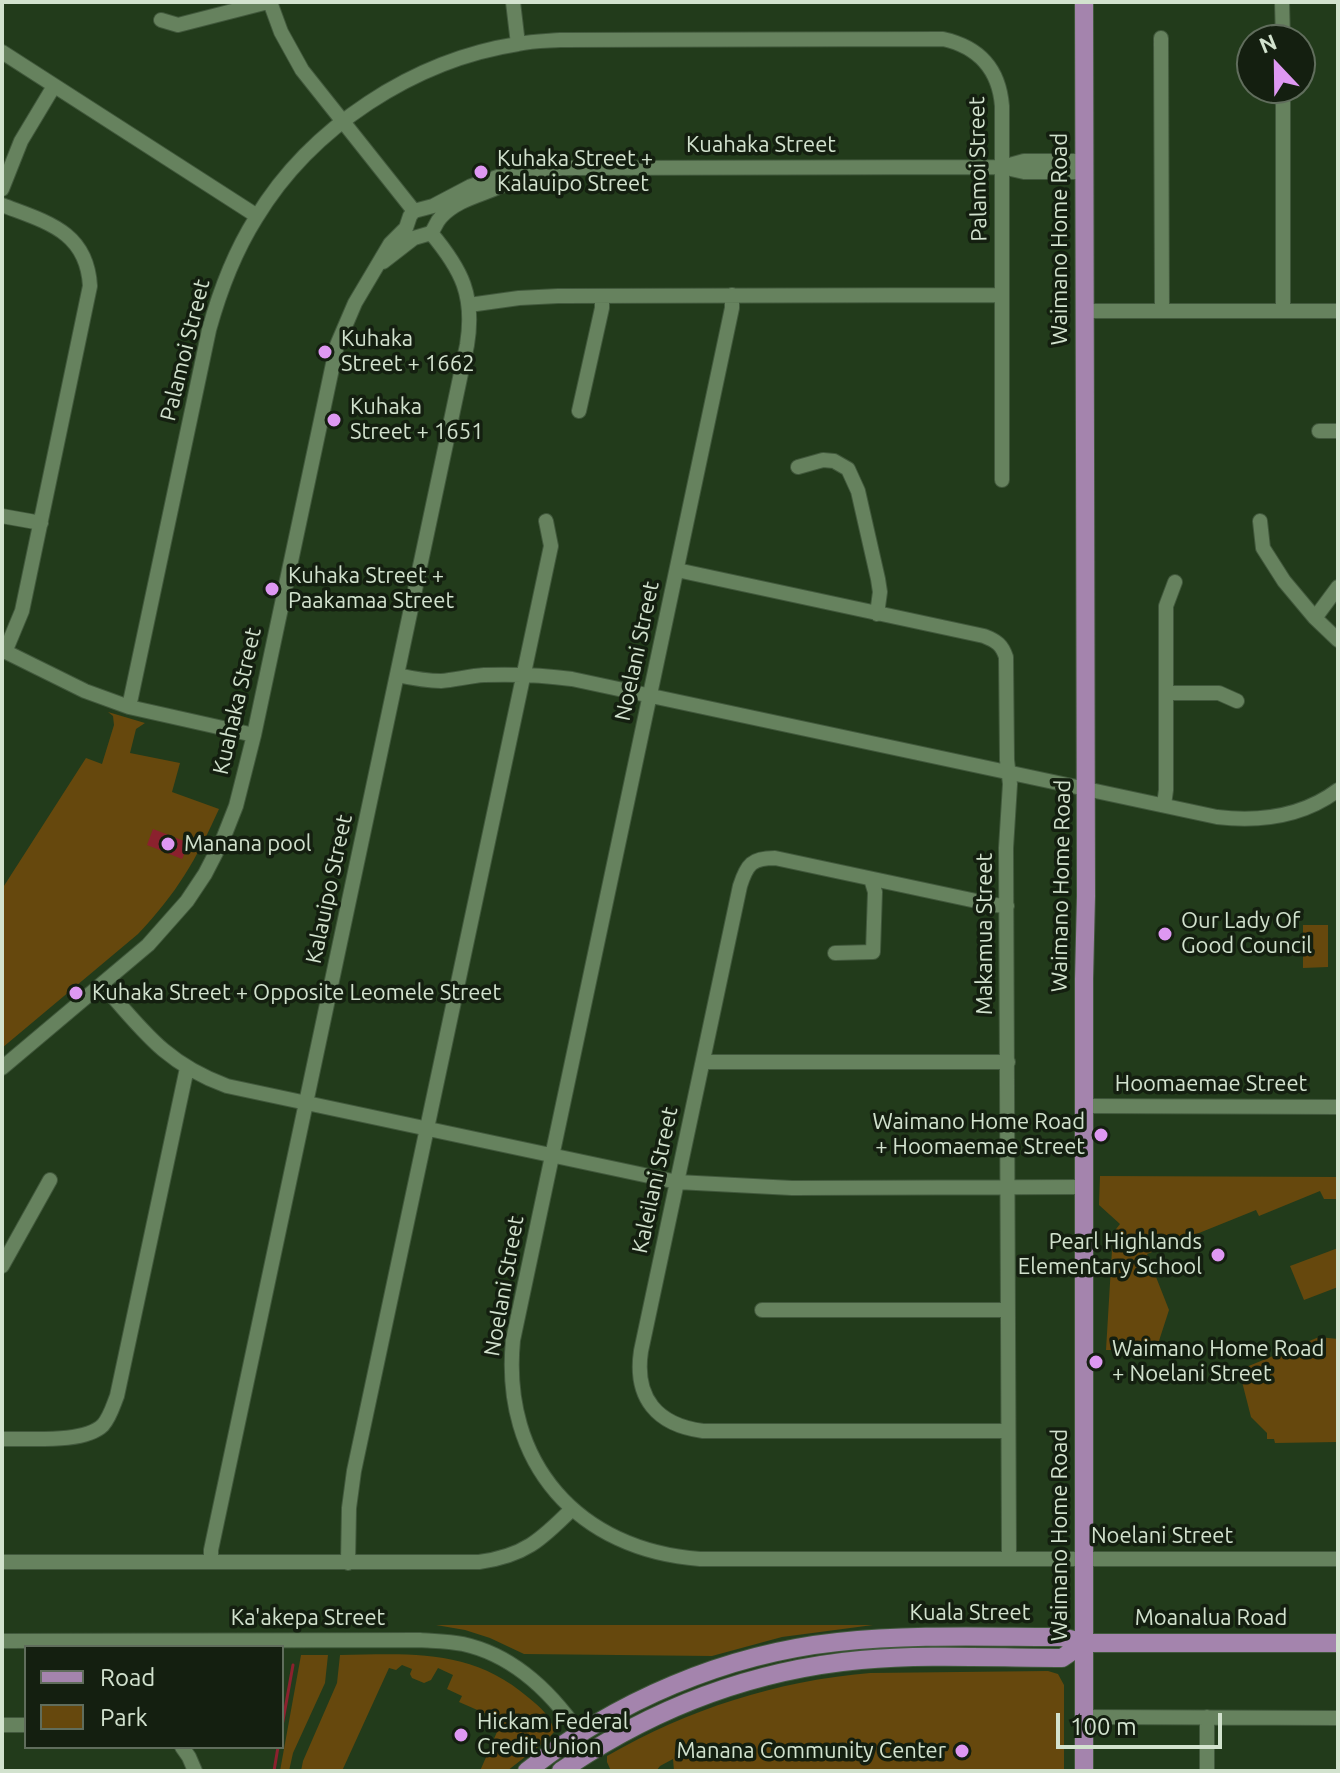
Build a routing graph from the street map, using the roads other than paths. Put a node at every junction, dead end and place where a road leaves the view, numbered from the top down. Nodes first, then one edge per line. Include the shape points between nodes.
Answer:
1 (269, 2) edge
2 (513, 2) edge
3 (1084, 2) edge
4 (1282, 2) edge
5 (161, 20) dead end
6 (1283, 24) edge
7 (1161, 38) dead end
8 (518, 44) junction
9 (2, 52) edge
10 (54, 86) junction
11 (1283, 104) edge
12 (343, 122) junction
13 (1084, 166) junction
14 (1002, 167) junction
15 (521, 174) junction
16 (2, 189) edge
17 (2, 205) edge
18 (415, 214) junction
19 (257, 216) junction
20 (429, 231) junction
21 (379, 265) junction
22 (732, 295) junction
23 (1002, 295) junction
24 (602, 296) junction
25 (469, 305) junction
26 (1084, 311) junction
27 (1162, 311) junction
28 (1283, 311) junction
29 (1338, 311) edge
30 (579, 411) dead end
31 (1319, 431) dead end
32 (1338, 431) edge
33 (798, 467) dead end
34 (1002, 480) dead end
35 (2, 516) edge
36 (546, 521) dead end
37 (1260, 521) dead end
38 (41, 523) junction
39 (677, 570) junction
40 (1175, 582) dead end
41 (1338, 587) edge
42 (877, 614) junction
43 (1315, 618) junction
44 (1338, 640) edge
45 (3, 651) edge
46 (524, 674) junction
47 (397, 675) junction
48 (1166, 693) junction
49 (650, 696) junction
50 (1237, 701) dead end
51 (129, 707) junction
52 (254, 735) junction
53 (1008, 772) junction
54 (1086, 789) junction
55 (1338, 790) edge
56 (1164, 805) junction
57 (871, 879) junction
58 (1007, 906) junction
59 (835, 953) dead end
60 (102, 984) junction
61 (703, 1062) junction
62 (1008, 1062) junction
63 (2, 1068) edge
64 (187, 1068) junction
65 (306, 1104) junction
66 (1084, 1106) junction
67 (1338, 1107) edge
68 (427, 1130) junction
69 (552, 1156) junction
70 (50, 1180) dead end
71 (677, 1182) junction
72 (1008, 1187) junction
73 (1084, 1187) junction
74 (2, 1266) edge
75 (762, 1310) dead end
76 (1008, 1310) junction
77 (1008, 1431) junction
78 (2, 1439) edge
79 (572, 1509) junction
80 (1009, 1558) junction
81 (1084, 1558) junction
82 (1338, 1559) edge
83 (2, 1562) edge
84 (211, 1562) junction
85 (348, 1563) junction
86 (2, 1641) edge
87 (1084, 1643) junction
88 (1338, 1643) edge
89 (1084, 1717) junction
90 (1207, 1717) junction
91 (1338, 1718) edge
92 (2, 1725) edge
93 (24, 1725) edge
94 (580, 1734) junction
95 (183, 1749) edge
96 (591, 1751) junction
97 (195, 1771) edge
98 (527, 1771) edge
99 (561, 1771) edge
100 (1084, 1771) edge
101 (1207, 1771) edge

1 - 5 street via 178,25
1 - 12 street via 291,52
2 - 8 street
3 - 13 main road, Waimano Home Road
4 - 6 street
7 - 27 street
8 - 12 street, Palamoi Street via 454,60 417,76
8 - 14 street, Palamoi Street via 943,39 970,48 999,85
9 - 10 street
10 - 16 street via 21,141
10 - 19 street
11 - 28 street
12 - 18 street
12 - 19 street, Palamoi Street via 292,169
13 - 14 street, Kuahaka Street via 1024,161
13 - 26 main road, Waimano Home Road
14 - 15 street, Kuahaka Street via 567,168
14 - 23 street, Palamoi Street
15 - 18 street, Kuahaka Street via 483,182
15 - 20 street, Kuahaka Street via 447,211
17 - 38 street via 62,230 84,256 89,276 89,298
18 - 20 street via 433,214
18 - 20 street via 411,231
18 - 21 street, Kuahaka Street
19 - 51 street, Palamoi Street via 231,264 209,330
20 - 21 street, Kuahaka Street
20 - 25 street, Kalauipo Street via 459,270
21 - 52 street, Kuahaka Street via 337,345
22 - 23 street
22 - 24 street
22 - 39 street, Noelani Street
23 - 34 street, Palamoi Street
24 - 25 street
24 - 30 street
25 - 47 street, Kalauipo Street via 467,345
26 - 27 street
26 - 54 main road, Waimano Home Road
27 - 28 street
28 - 29 street
31 - 32 street
33 - 42 street via 834,461 852,476 878,579
35 - 38 street
36 - 46 street via 551,546
37 - 43 street via 1263,548
38 - 45 street via 22,611
39 - 42 street, Makamua Street
39 - 49 street, Noelani Street
40 - 48 street via 1166,606
41 - 43 street
42 - 53 street, Makamua Street via 984,636 1002,646
43 - 44 street
45 - 51 street
46 - 47 street via 432,681
46 - 49 street
46 - 68 street
47 - 65 street, Kalauipo Street
48 - 50 street via 1219,693
48 - 56 street
49 - 53 street
49 - 69 street, Noelani Street
51 - 52 street
52 - 60 street, Kuahaka Street via 236,806 205,874 168,924
53 - 54 street
53 - 58 street, Makamua Street
54 - 56 street
54 - 66 main road, Waimano Home Road
55 - 56 street via 1296,812 1259,819 1217,817
57 - 58 street, Kaleilani Street
57 - 59 street via 873,952
57 - 61 street, Kaleilani Street via 775,858 753,861 740,886
58 - 62 street, Makamua Street
60 - 63 street, Kuahaka Street
60 - 64 street via 154,1042
61 - 62 street
61 - 71 street, Kaleilani Street
62 - 72 street, Makamua Street
64 - 65 street via 227,1086
64 - 78 street via 109,1416 101,1428 82,1435
65 - 68 street
65 - 84 street, Kalauipo Street
66 - 67 street, Hoomaemae Street
66 - 73 main road, Waimano Home Road
68 - 69 street
68 - 85 street via 354,1471
69 - 71 street
69 - 79 street, Noelani Street via 517,1318 511,1378 525,1440 541,1471
70 - 74 street
71 - 72 street via 792,1188
71 - 77 street, Kaleilani Street via 639,1363 642,1390 664,1419 703,1431
72 - 73 street
72 - 76 street, Makamua Street
73 - 81 main road, Waimano Home Road
75 - 76 street
76 - 77 street, Makamua Street
77 - 80 street, Makamua Street
79 - 80 street, Noelani Street via 615,1538 677,1557
79 - 85 street via 535,1543 495,1560
80 - 81 street, Noelani Street
81 - 82 street, Noelani Street
81 - 87 main road, Waimano Home Road
83 - 84 street
84 - 85 street
86 - 94 street, Ka'akepa Street via 461,1643 521,1671 553,1698
87 - 88 main road, Moanalua Road
87 - 89 main road, Waimano Home Road
87 - 94 main road, Kuala Street via 1062,1637 905,1637 803,1647 740,1661 672,1685
87 - 96 main road, Kuala Street via 1062,1658 863,1660 782,1672 687,1701
89 - 90 street
89 - 100 main road, Waimano Home Road
90 - 91 street
90 - 101 street
92 - 93 street
94 - 96 main road
94 - 98 main road, Kuala Street
95 - 97 street
96 - 99 main road, Kuala Street

